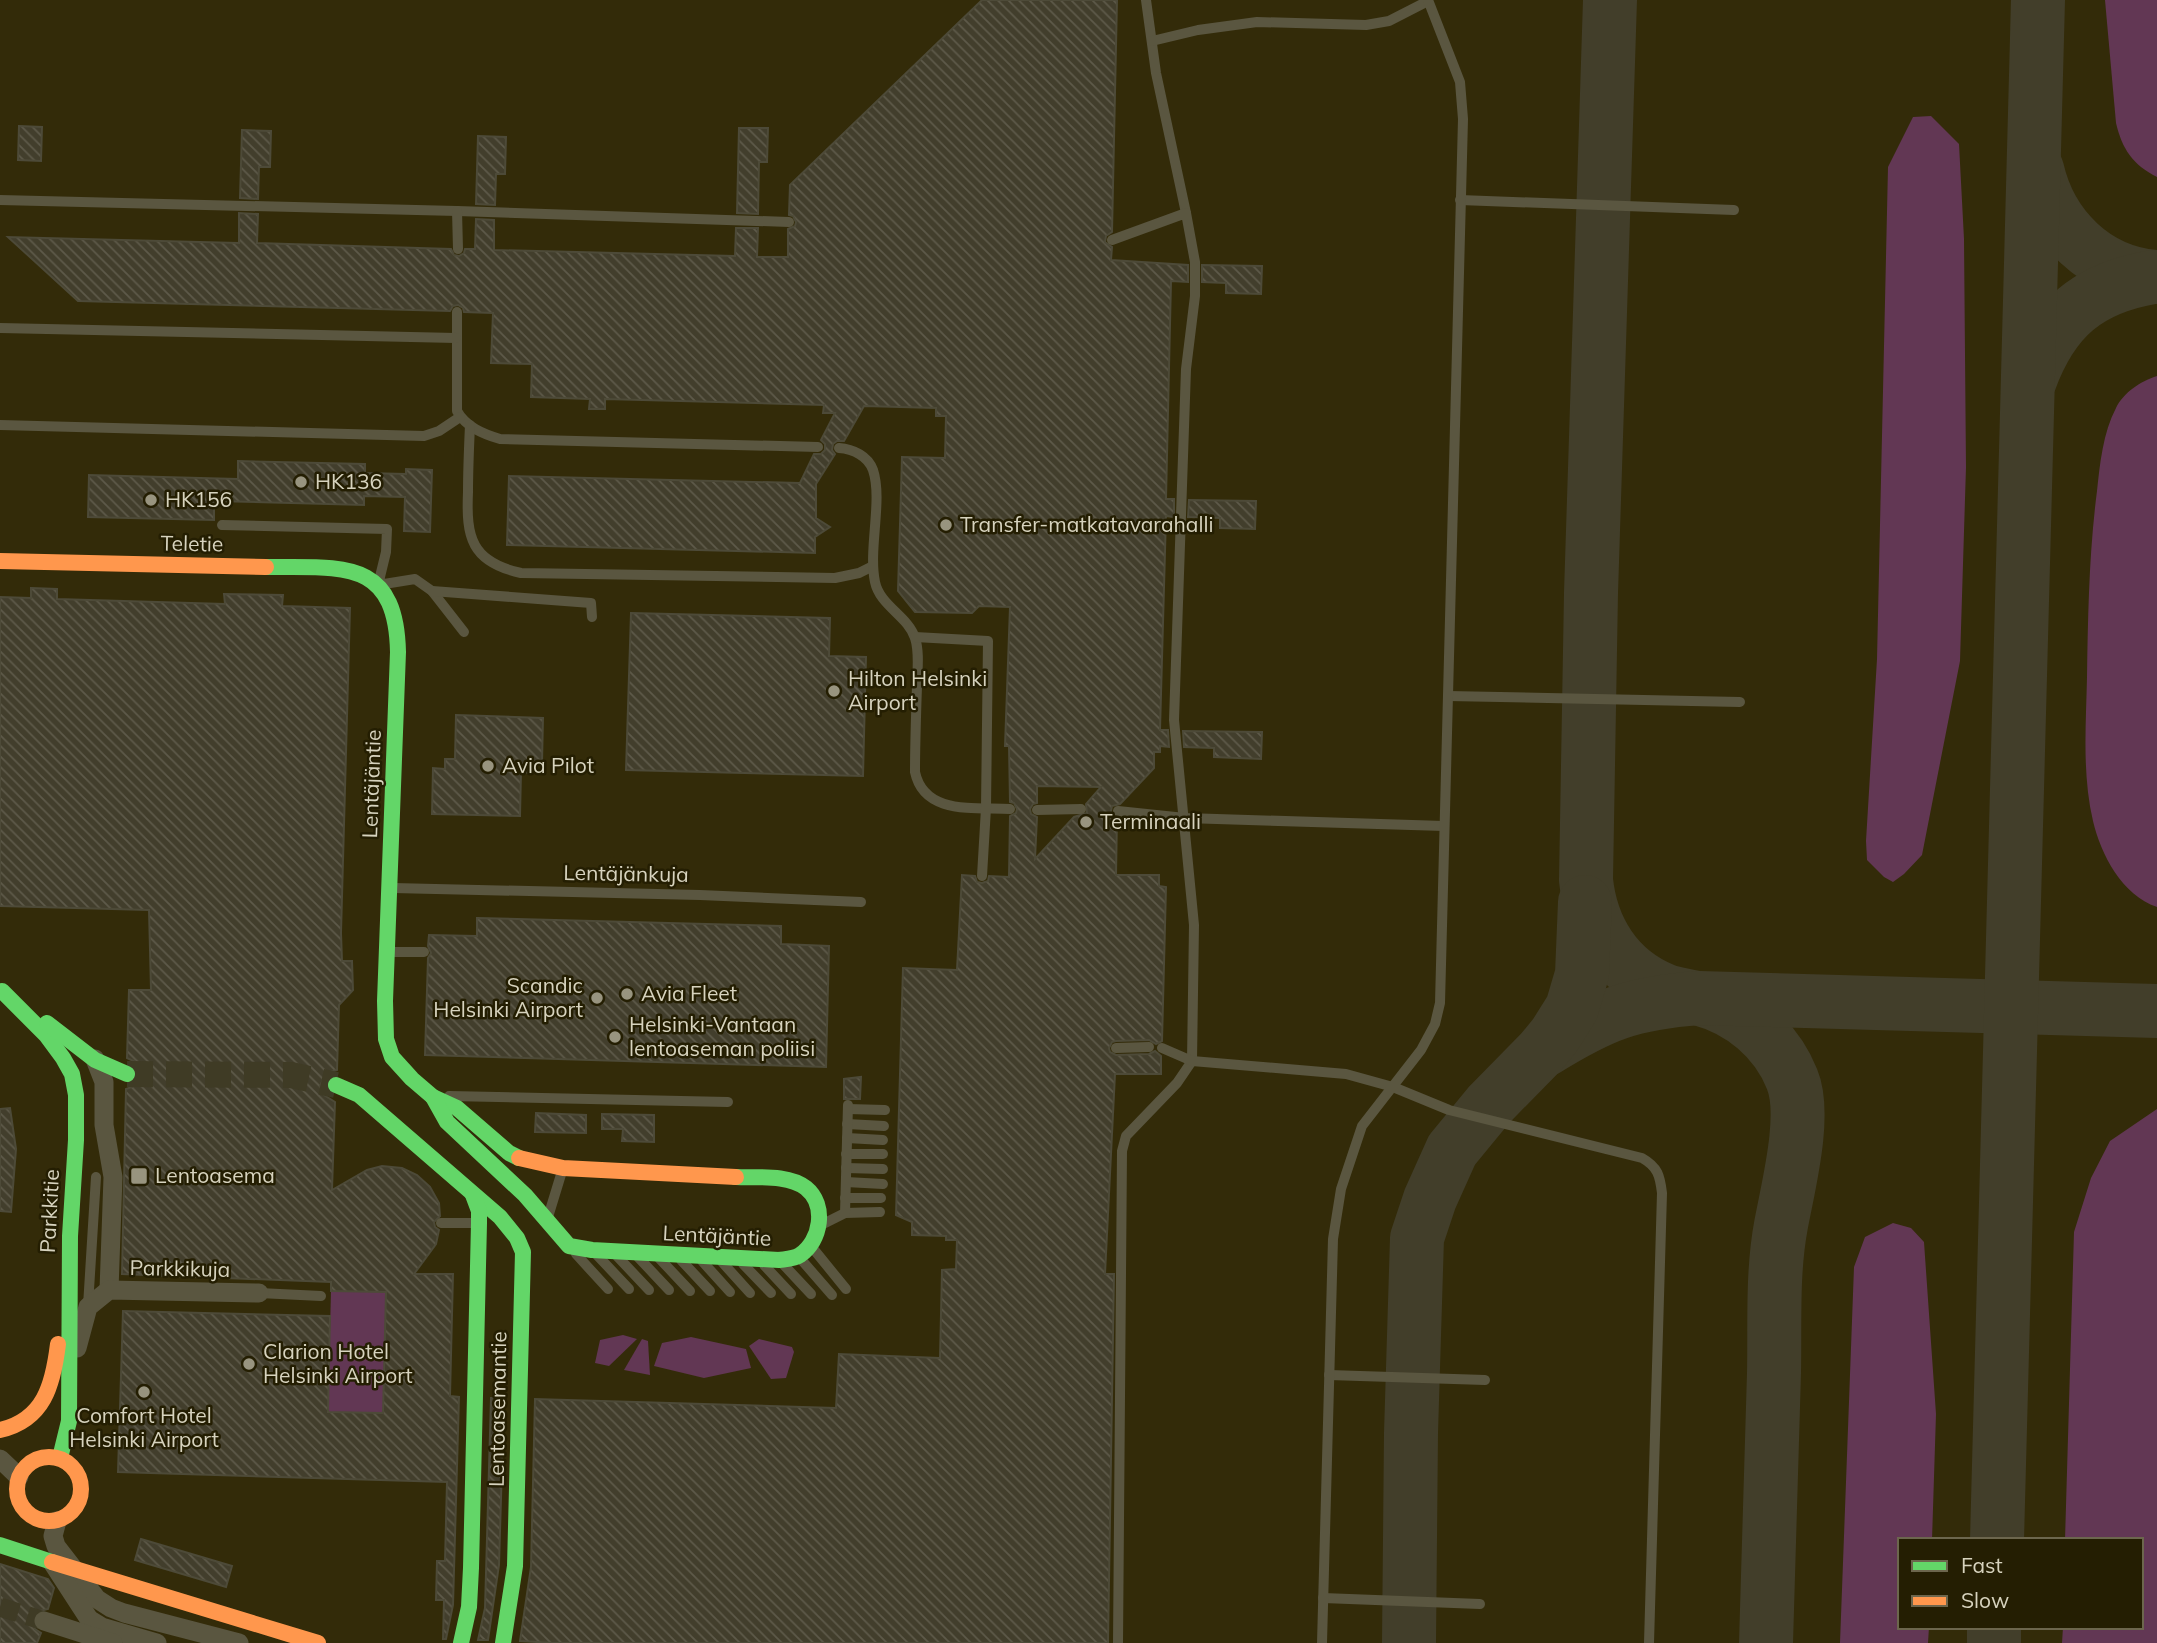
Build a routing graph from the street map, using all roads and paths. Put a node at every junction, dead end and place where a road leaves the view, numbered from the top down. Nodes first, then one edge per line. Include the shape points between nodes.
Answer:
1 (1146, 0) edge
2 (1428, 0) edge
3 (1153, 41) junction
4 (0, 200) edge
5 (1460, 200) junction
6 (1734, 210) dead end
7 (457, 211) junction
8 (1186, 214) junction
9 (789, 222) dead end
10 (1112, 240) dead end
11 (458, 249) dead end
12 (457, 312) dead end
13 (0, 328) edge
14 (456, 338) junction
15 (460, 417) junction
16 (0, 425) edge
17 (470, 425) junction
18 (818, 447) dead end
19 (839, 448) dead end
20 (222, 525) dead end
21 (0, 561) edge
22 (873, 566) junction
23 (378, 585) junction
24 (432, 592) junction
25 (592, 617) dead end
26 (464, 632) dead end
27 (915, 637) junction
28 (1448, 696) junction
29 (1740, 702) dead end
30 (986, 808) junction
31 (1010, 809) dead end
32 (1081, 809) dead end
33 (1037, 810) dead end
34 (1118, 811) dead end
35 (1185, 818) junction
36 (1444, 826) junction
37 (982, 876) dead end
38 (389, 888) junction
39 (861, 902) dead end
40 (424, 951) dead end
41 (387, 952) junction
42 (1, 990) edge
43 (1149, 1047) dead end
44 (1116, 1048) dead end
45 (1161, 1048) dead end
46 (95, 1059) junction
47 (1192, 1061) junction
48 (127, 1074) tunnel mouth
49 (336, 1085) tunnel mouth
50 (1393, 1087) junction
51 (433, 1097) junction
52 (728, 1102) dead end
53 (885, 1110) dead end
54 (847, 1125) junction
55 (884, 1126) dead end
56 (847, 1138) junction
57 (883, 1140) dead end
58 (846, 1154) junction
59 (883, 1154) dead end
60 (563, 1168) junction
61 (846, 1168) junction
62 (883, 1168) dead end
63 (96, 1177) dead end
64 (846, 1182) junction
65 (883, 1184) dead end
66 (473, 1195) junction
67 (845, 1198) junction
68 (881, 1198) dead end
69 (880, 1212) dead end
70 (845, 1213) junction
71 (500, 1217) junction
72 (547, 1219) junction
73 (441, 1223) dead end
74 (479, 1223) junction
75 (818, 1227) junction
76 (569, 1246) junction
77 (592, 1250) junction
78 (612, 1251) junction
79 (633, 1252) junction
80 (804, 1252) junction
81 (654, 1253) junction
82 (676, 1255) junction
83 (697, 1256) junction
84 (717, 1257) junction
85 (738, 1258) junction
86 (759, 1259) junction
87 (779, 1260) junction
88 (70, 1272) junction
89 (608, 1289) dead end
90 (629, 1289) dead end
91 (846, 1289) dead end
92 (109, 1290) junction
93 (649, 1290) dead end
94 (669, 1290) dead end
95 (690, 1291) dead end
96 (710, 1292) dead end
97 (730, 1292) dead end
98 (259, 1293) joint
99 (750, 1293) dead end
100 (771, 1293) dead end
101 (791, 1294) dead end
102 (811, 1294) dead end
103 (832, 1295) dead end
104 (321, 1296) dead end
105 (88, 1307) junction
106 (69, 1371) junction
107 (1329, 1375) junction
108 (1485, 1380) dead end
109 (0, 1430) edge
110 (60, 1458) junction
111 (0, 1459) edge
112 (19, 1477) junction
113 (57, 1521) junction
114 (0, 1545) edge
115 (52, 1562) junction
116 (1323, 1598) junction
117 (1480, 1604) dead end
118 (44, 1621) tunnel mouth
119 (113, 1643) edge
120 (157, 1643) edge
121 (239, 1643) edge
122 (318, 1643) edge
123 (461, 1643) edge
124 (503, 1643) edge
125 (1118, 1643) edge
126 (1322, 1643) edge
127 (1649, 1643) edge

1 - 3 lane
2 - 3 lane via 1390,21 1366,25 1257,22
2 - 5 lane via 1460,82
3 - 8 lane
4 - 7 lane
5 - 6 lane
5 - 28 lane
7 - 9 lane
7 - 11 lane
8 - 10 lane
8 - 35 lane via 1195,261 1195,296 1186,369 1174,720
12 - 14 lane
13 - 14 lane
14 - 15 lane
15 - 16 lane via 424,436
15 - 17 lane
17 - 18 lane via 500,439
17 - 22 lane via 467,523 479,553 503,569 521,573 835,578
19 - 22 lane via 863,456 872,468 876,484
20 - 23 lane via 387,529
21 - 23 street, Teletie via 332,568 352,570
22 - 27 lane via 884,602
23 - 24 lane via 415,579
23 - 38 street, Lentäjäntie via 388,597 397,623
24 - 25 lane via 591,603
24 - 26 lane
27 - 30 lane via 918,787 942,804
27 - 30 lane via 988,641
28 - 29 lane
28 - 36 lane
30 - 31 lane
30 - 37 lane
32 - 33 lane
34 - 35 lane
35 - 36 lane
35 - 47 lane via 1194,925
36 - 50 lane via 1440,1003 1421,1050
38 - 39 lane, Lentäjänkuja
38 - 41 street, Lentäjäntie
40 - 41 lane
41 - 51 street, Lentäjäntie via 386,1039 391,1057
42 - 46 street
42 - 88 street, Parkkitie via 46,1035 72,1074 76,1140
43 - 44 lane
45 - 47 lane
46 - 48 street
46 - 92 street via 104,1082 104,1125 113,1177
47 - 50 lane via 1346,1074
47 - 125 lane via 1126,1136 1122,1151
49 - 66 street, Lentoasemantie via 359,1095
50 - 107 lane via 1362,1126 1341,1189 1333,1239
50 - 127 lane via 1449,1110 1642,1158 1654,1165 1660,1177
51 - 52 lane
51 - 60 street, Lentäjäntie via 457,1108 509,1153
51 - 72 street, Lentäjäntie via 447,1122
53 - 54 lane via 848,1107
54 - 55 lane
54 - 56 lane
56 - 57 lane
56 - 58 lane
58 - 59 lane
58 - 61 lane
60 - 72 lane
60 - 75 street, Lentäjäntie via 786,1179 805,1187 814,1198
61 - 62 lane
61 - 64 lane
63 - 105 lane
64 - 65 lane
64 - 67 lane
66 - 71 street, Lentoasemantie
66 - 74 street, Lentoasemantie
67 - 68 lane
67 - 70 lane
69 - 70 lane
70 - 75 lane
71 - 74 lane
71 - 124 street, Lentoasemantie via 523,1252 514,1566
72 - 76 street, Lentäjäntie
73 - 74 lane
74 - 123 street, Lentoasemantie via 471,1569
75 - 80 street via 817,1237
76 - 77 street, Lentäjäntie
76 - 89 lane
77 - 78 street, Lentäjäntie
77 - 90 lane
78 - 79 street, Lentäjäntie
78 - 93 lane
79 - 81 street, Lentäjäntie
79 - 94 lane
80 - 87 street, Lentäjäntie
80 - 91 lane
80 - 103 lane
81 - 82 street, Lentäjäntie
81 - 95 lane
82 - 83 street, Lentäjäntie
82 - 96 lane
83 - 84 street, Lentäjäntie
83 - 97 lane
84 - 85 street, Lentäjäntie
84 - 99 lane
85 - 86 street, Lentäjäntie
85 - 100 lane
86 - 87 street, Lentäjäntie
86 - 101 lane
87 - 102 lane
88 - 106 street, Parkkitie
88 - 109 street via 61,1299 48,1392 38,1410 23,1423
92 - 98 street, Parkkikuja
92 - 105 street, Parkkikuja
98 - 104 lane
105 - 106 street
106 - 110 street, Parkkitie via 69,1421
107 - 108 lane
107 - 116 lane
110 - 112 street via 33,1461
110 - 113 street via 77,1472 82,1492 75,1509
111 - 112 street
112 - 113 street via 17,1493 25,1510 39,1520
113 - 121 street via 56,1546 97,1599 124,1613
114 - 115 street
115 - 120 street via 89,1619
115 - 122 street, bridge
116 - 117 lane
116 - 126 lane
118 - 119 street

